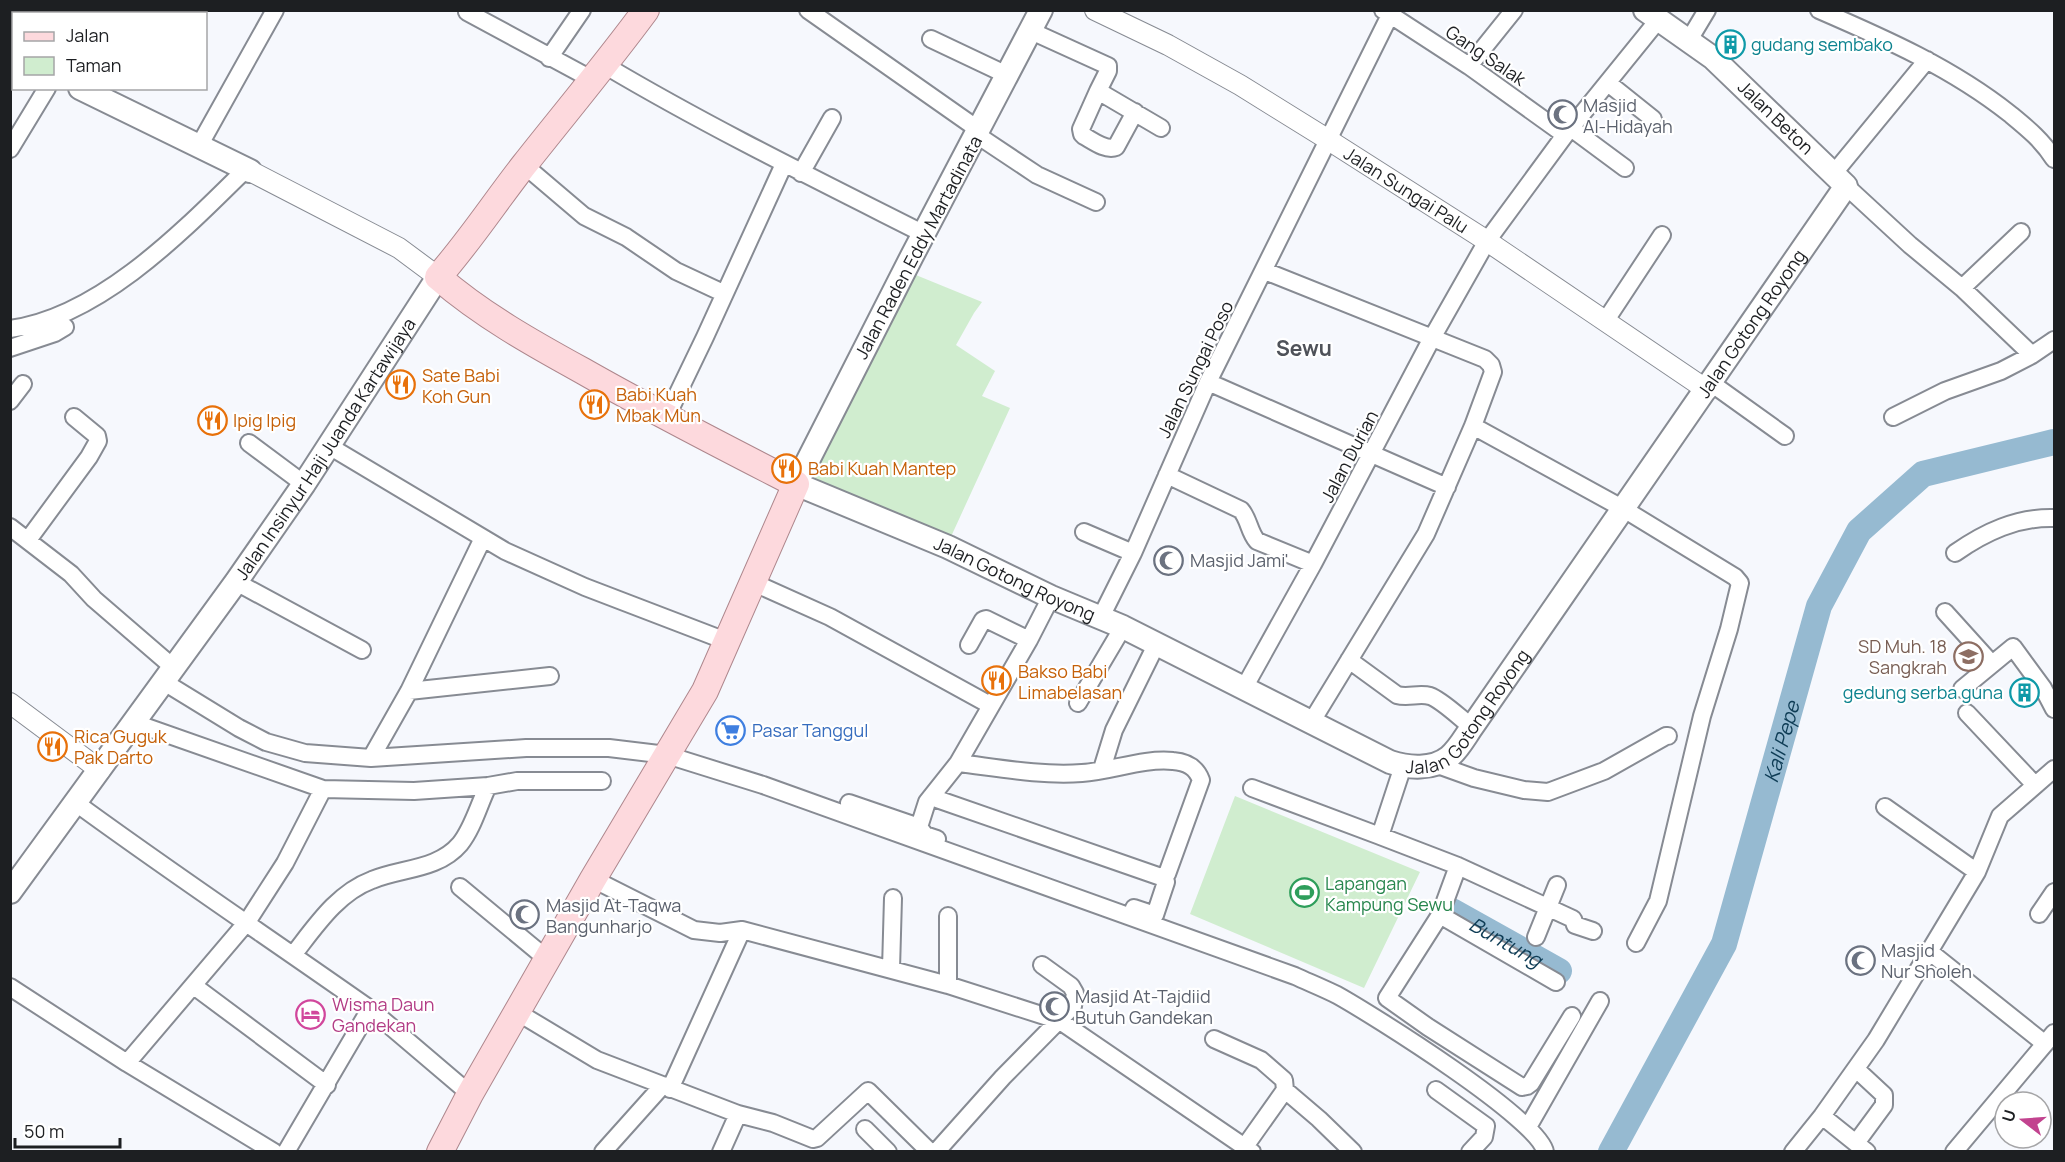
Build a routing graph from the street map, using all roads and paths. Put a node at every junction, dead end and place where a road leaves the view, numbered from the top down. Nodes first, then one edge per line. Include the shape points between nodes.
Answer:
1 (582, 10) edge
2 (646, 10) edge
3 (808, 10) edge
4 (1041, 10) edge
5 (1095, 10) edge
6 (1514, 10) edge
7 (1707, 10) edge
8 (1819, 10) edge
9 (274, 11) edge
10 (467, 12) edge
11 (1387, 13) edge
12 (1652, 15) edge
13 (1030, 31) junction
14 (932, 39) dead end
15 (1689, 40) junction
16 (553, 59) junction
17 (1927, 60) junction
18 (1469, 66) junction
19 (590, 72) junction
20 (1007, 75) junction
21 (1608, 82) junction
22 (46, 90) edge
23 (84, 90) edge
24 (1098, 91) junction
25 (1135, 112) junction
26 (832, 118) dead end
27 (1653, 119) dead end
28 (1161, 128) dead end
29 (1568, 131) junction
30 (978, 133) junction
31 (1327, 139) junction
32 (199, 146) junction
33 (10, 149) edge
34 (2055, 159) edge
35 (784, 164) junction
36 (524, 165) junction
37 (1625, 168) dead end
38 (254, 173) junction
39 (801, 173) junction
40 (1840, 179) junction
41 (1096, 202) dead end
42 (2020, 232) dead end
43 (924, 234) junction
44 (1662, 235) dead end
45 (1487, 241) junction
46 (1265, 271) junction
47 (438, 278) junction
48 (1962, 288) junction
49 (723, 293) junction
50 (1606, 320) junction
51 (55, 327) junction
52 (10, 329) edge
53 (1432, 338) junction
54 (2055, 340) edge
55 (10, 348) edge
56 (2032, 355) junction
57 (1208, 382) junction
58 (23, 384) dead end
59 (1709, 386) junction
60 (10, 401) edge
61 (74, 417) dead end
62 (1893, 417) dead end
63 (666, 418) junction
64 (1473, 426) junction
65 (1785, 436) dead end
66 (249, 443) dead end
67 (329, 446) junction
68 (1373, 453) junction
69 (1167, 475) junction
70 (304, 484) junction
71 (796, 484) junction
72 (1447, 487) junction
73 (1622, 508) junction
74 (2055, 518) edge
75 (10, 527) edge
76 (1084, 532) dead end
77 (483, 538) junction
78 (28, 540) junction
79 (1955, 553) dead end
80 (1133, 554) junction
81 (1313, 564) junction
82 (236, 582) junction
83 (752, 582) junction
84 (1051, 597) junction
85 (1945, 612) dead end
86 (1101, 617) junction
87 (1123, 627) junction
88 (1029, 640) junction
89 (726, 641) junction
90 (1157, 644) junction
91 (969, 645) dead end
92 (362, 650) dead end
93 (1349, 660) junction
94 (1992, 664) junction
95 (169, 675) junction
96 (550, 676) dead end
97 (1244, 688) junction
98 (1962, 689) dead end
99 (409, 691) junction
100 (10, 703) edge
101 (1078, 703) dead end
102 (990, 705) junction
103 (2055, 709) edge
104 (1967, 713) dead end
105 (1312, 721) junction
106 (135, 723) junction
107 (1472, 728) junction
108 (1668, 736) dead end
109 (668, 755) junction
110 (371, 758) junction
111 (958, 763) junction
112 (1435, 764) junction
113 (1403, 766) junction
114 (1102, 769) junction
115 (2055, 769) edge
116 (100, 770) junction
117 (602, 781) dead end
118 (2035, 784) junction
119 (488, 786) junction
120 (1252, 788) dead end
121 (323, 789) junction
122 (931, 797) junction
123 (76, 803) junction
124 (849, 803) dead end
125 (1885, 807) dead end
126 (919, 827) junction
127 (1380, 836) junction
128 (1458, 866) junction
129 (1977, 873) junction
130 (1164, 877) junction
131 (593, 879) junction
132 (1557, 885) dead end
133 (460, 887) dead end
134 (10, 892) edge
135 (2055, 892) edge
136 (893, 898) dead end
137 (1548, 908) junction
138 (2039, 914) dead end
139 (1440, 915) junction
140 (948, 916) dead end
141 (247, 922) junction
142 (742, 930) junction
143 (1593, 931) dead end
144 (1536, 937) dead end
145 (1636, 944) dead end
146 (1930, 952) junction
147 (293, 955) junction
148 (547, 959) junction
149 (1042, 965) dead end
150 (891, 969) junction
151 (1557, 982) dead end
152 (948, 985) junction
153 (194, 986) junction
154 (10, 987) edge
155 (1600, 1001) dead end
156 (370, 1010) junction
157 (517, 1012) junction
158 (1572, 1016) dead end
159 (1060, 1021) junction
160 (2052, 1036) edge
161 (1214, 1039) dead end
162 (127, 1063) junction
163 (1856, 1069) junction
164 (327, 1085) junction
165 (666, 1087) junction
166 (1285, 1090) junction
167 (1436, 1090) dead end
168 (470, 1094) junction
169 (738, 1114) junction
170 (1822, 1116) junction
171 (1528, 1127) junction
172 (865, 1129) dead end
173 (1862, 1147) edge
174 (1246, 1150) edge
175 (274, 1152) edge
176 (286, 1152) edge
177 (440, 1152) edge
178 (603, 1152) edge
179 (721, 1152) edge
180 (888, 1152) edge
181 (930, 1152) edge
182 (936, 1152) edge
183 (1353, 1152) edge
184 (1470, 1152) edge
185 (1545, 1152) edge
186 (1792, 1152) edge
187 (1954, 1152) edge

1 - 16 street
2 - 19 main road, Jalan Insinyur Haji Juanda Kartawijaya
3 - 30 street
4 - 13 main road, Jalan Raden Eddy Martadinata
5 - 31 street, Jalan Sungai Palu via 1168,45
6 - 18 street
7 - 15 street
8 - 17 street
9 - 32 street
10 - 16 street
11 - 18 street, Gang Salak
11 - 31 street, Jalan Sungai Poso
12 - 15 main road, Jalan Beton
12 - 21 street, Jalan Durian
13 - 20 main road, Jalan Raden Eddy Martadinata
13 - 24 street via 1108,66
14 - 20 street
15 - 40 main road, Jalan Beton via 1713,58
16 - 19 street
17 - 34 street via 1995,102 2038,136
17 - 40 street
18 - 29 street, Gang Salak
19 - 35 street via 645,90
19 - 36 main road, Jalan Insinyur Haji Juanda Kartawijaya
20 - 30 main road, Jalan Raden Eddy Martadinata
21 - 27 street
21 - 29 street, Jalan Durian
22 - 33 street
23 - 32 main road
24 - 25 street
24 - 25 street via 1081,129 1084,136 1107,148 1116,147
25 - 28 street
26 - 39 street
29 - 37 street, Gang Salak
29 - 45 street, Jalan Durian
30 - 41 street via 1037,175
30 - 43 main road, Jalan Raden Eddy Martadinata
31 - 45 street, Jalan Sungai Palu
31 - 46 street, Jalan Sungai Poso
32 - 38 main road
35 - 39 street
35 - 49 street
36 - 47 main road, Jalan Insinyur Haji Juanda Kartawijaya
36 - 49 street via 584,216 626,237 676,271
38 - 47 street via 399,248
38 - 51 street via 174,240
39 - 43 street
40 - 48 street
40 - 59 main road, Jalan Gotong Royong
42 - 48 street
43 - 71 main road, Jalan Raden Eddy Martadinata
44 - 50 street
45 - 50 street, Jalan Sungai Palu
45 - 53 street, Jalan Durian
46 - 53 street
46 - 57 street, Jalan Sungai Poso
47 - 63 main road via 521,337
47 - 67 main road, Jalan Insinyur Haji Juanda Kartawijaya
48 - 56 street
49 - 63 street
50 - 59 street, Jalan Sungai Palu
51 - 52 street
51 - 55 street
53 - 64 street via 1491,364 1493,372
53 - 68 street, Jalan Durian
54 - 56 street
56 - 62 street
57 - 68 street
57 - 69 street, Jalan Sungai Poso
58 - 60 street
59 - 65 street
59 - 73 main road, Jalan Gotong Royong
61 - 78 street via 98,441
63 - 71 main road
64 - 72 street
64 - 73 street
66 - 70 street
67 - 70 main road, Jalan Insinyur Haji Juanda Kartawijaya
67 - 77 street
68 - 72 street
68 - 81 street, Jalan Durian
69 - 80 street, Jalan Sungai Poso
69 - 81 street via 1240,510 1257,541
70 - 82 main road, Jalan Insinyur Haji Juanda Kartawijaya
71 - 83 main road
71 - 84 main road, Jalan Gotong Royong via 948,547
72 - 93 street via 1426,534
73 - 107 main road, Jalan Gotong Royong
73 - 145 street via 1735,577 1740,584 1702,716 1658,901
74 - 79 street via 2018,522 1994,530
75 - 78 street
76 - 80 street
77 - 89 street via 585,587
77 - 99 street
78 - 95 street via 71,574
80 - 86 street, Jalan Sungai Poso
81 - 97 street, Jalan Durian
82 - 92 street
82 - 95 main road, Jalan Insinyur Haji Juanda Kartawijaya
83 - 89 main road
83 - 102 street via 830,617
84 - 86 main road, Jalan Gotong Royong
84 - 88 street
85 - 94 street
86 - 87 main road, Jalan Gotong Royong
87 - 90 main road, Jalan Gotong Royong
87 - 101 street
88 - 91 street via 986,619
88 - 102 street
89 - 109 main road via 705,690
90 - 97 main road, Jalan Gotong Royong
90 - 114 street via 1114,730
93 - 105 street
93 - 107 street via 1403,697 1433,697
94 - 98 street
94 - 103 street via 2013,647
95 - 106 main road, Jalan Insinyur Haji Juanda Kartawijaya
95 - 110 street via 239,728 266,742 305,753
96 - 99 street
97 - 105 main road, Jalan Gotong Royong
99 - 110 street
100 - 116 street
102 - 111 street
104 - 118 street
105 - 113 main road, Jalan Gotong Royong
106 - 116 main road, Jalan Insinyur Haji Juanda Kartawijaya
106 - 121 street
107 - 112 main road, Jalan Gotong Royong via 1449,757
108 - 112 street via 1604,771 1548,792 1524,790
109 - 110 street via 609,748 526,748
109 - 131 main road
109 - 171 street via 774,789 1294,976 1374,1018 1468,1080
111 - 114 street via 1049,774
111 - 122 street
112 - 113 main road, Jalan Gotong Royong
113 - 127 street
114 - 130 street via 1172,761 1198,771 1202,780
115 - 118 street
116 - 123 main road, Jalan Insinyur Haji Juanda Kartawijaya
117 - 119 street
118 - 129 street via 2000,816
119 - 121 street via 414,791
119 - 147 street via 460,843 447,856 372,879 354,889 327,913
120 - 127 street
121 - 141 street via 285,863
122 - 126 street
122 - 130 street
123 - 134 main road, Jalan Insinyur Haji Juanda Kartawijaya
123 - 141 street
124 - 126 street
125 - 129 street
126 - 130 street via 925,835 1153,915 1166,882
127 - 128 street
128 - 137 street
128 - 139 street
129 - 146 street
131 - 142 street via 694,930
131 - 148 main road
132 - 137 street
133 - 148 street
135 - 138 street
136 - 150 street
137 - 143 street
137 - 144 street
139 - 151 street
139 - 158 street via 1387,999 1522,1087 1531,1083
140 - 152 street
141 - 147 street
141 - 153 street
142 - 150 street
142 - 165 street
146 - 160 street
146 - 163 street
147 - 156 street
148 - 157 main road
149 - 159 street via 1075,993 1073,1006
150 - 152 street
152 - 159 street
153 - 162 street
153 - 164 street
154 - 162 street
155 - 171 street
156 - 164 street
156 - 168 street
157 - 165 street via 597,1060
157 - 168 main road
159 - 174 street
159 - 182 street
160 - 187 street
161 - 166 street via 1261,1060 1284,1080
162 - 175 street
163 - 170 street
163 - 173 street via 1885,1100
164 - 176 street
165 - 169 street
165 - 178 street
166 - 174 street
166 - 183 street
167 - 184 street via 1486,1126 1484,1137
168 - 177 main road
169 - 179 street
169 - 181 street via 817,1138 868,1091
170 - 173 street
170 - 186 street
171 - 185 street via 1542,1141
172 - 180 street

